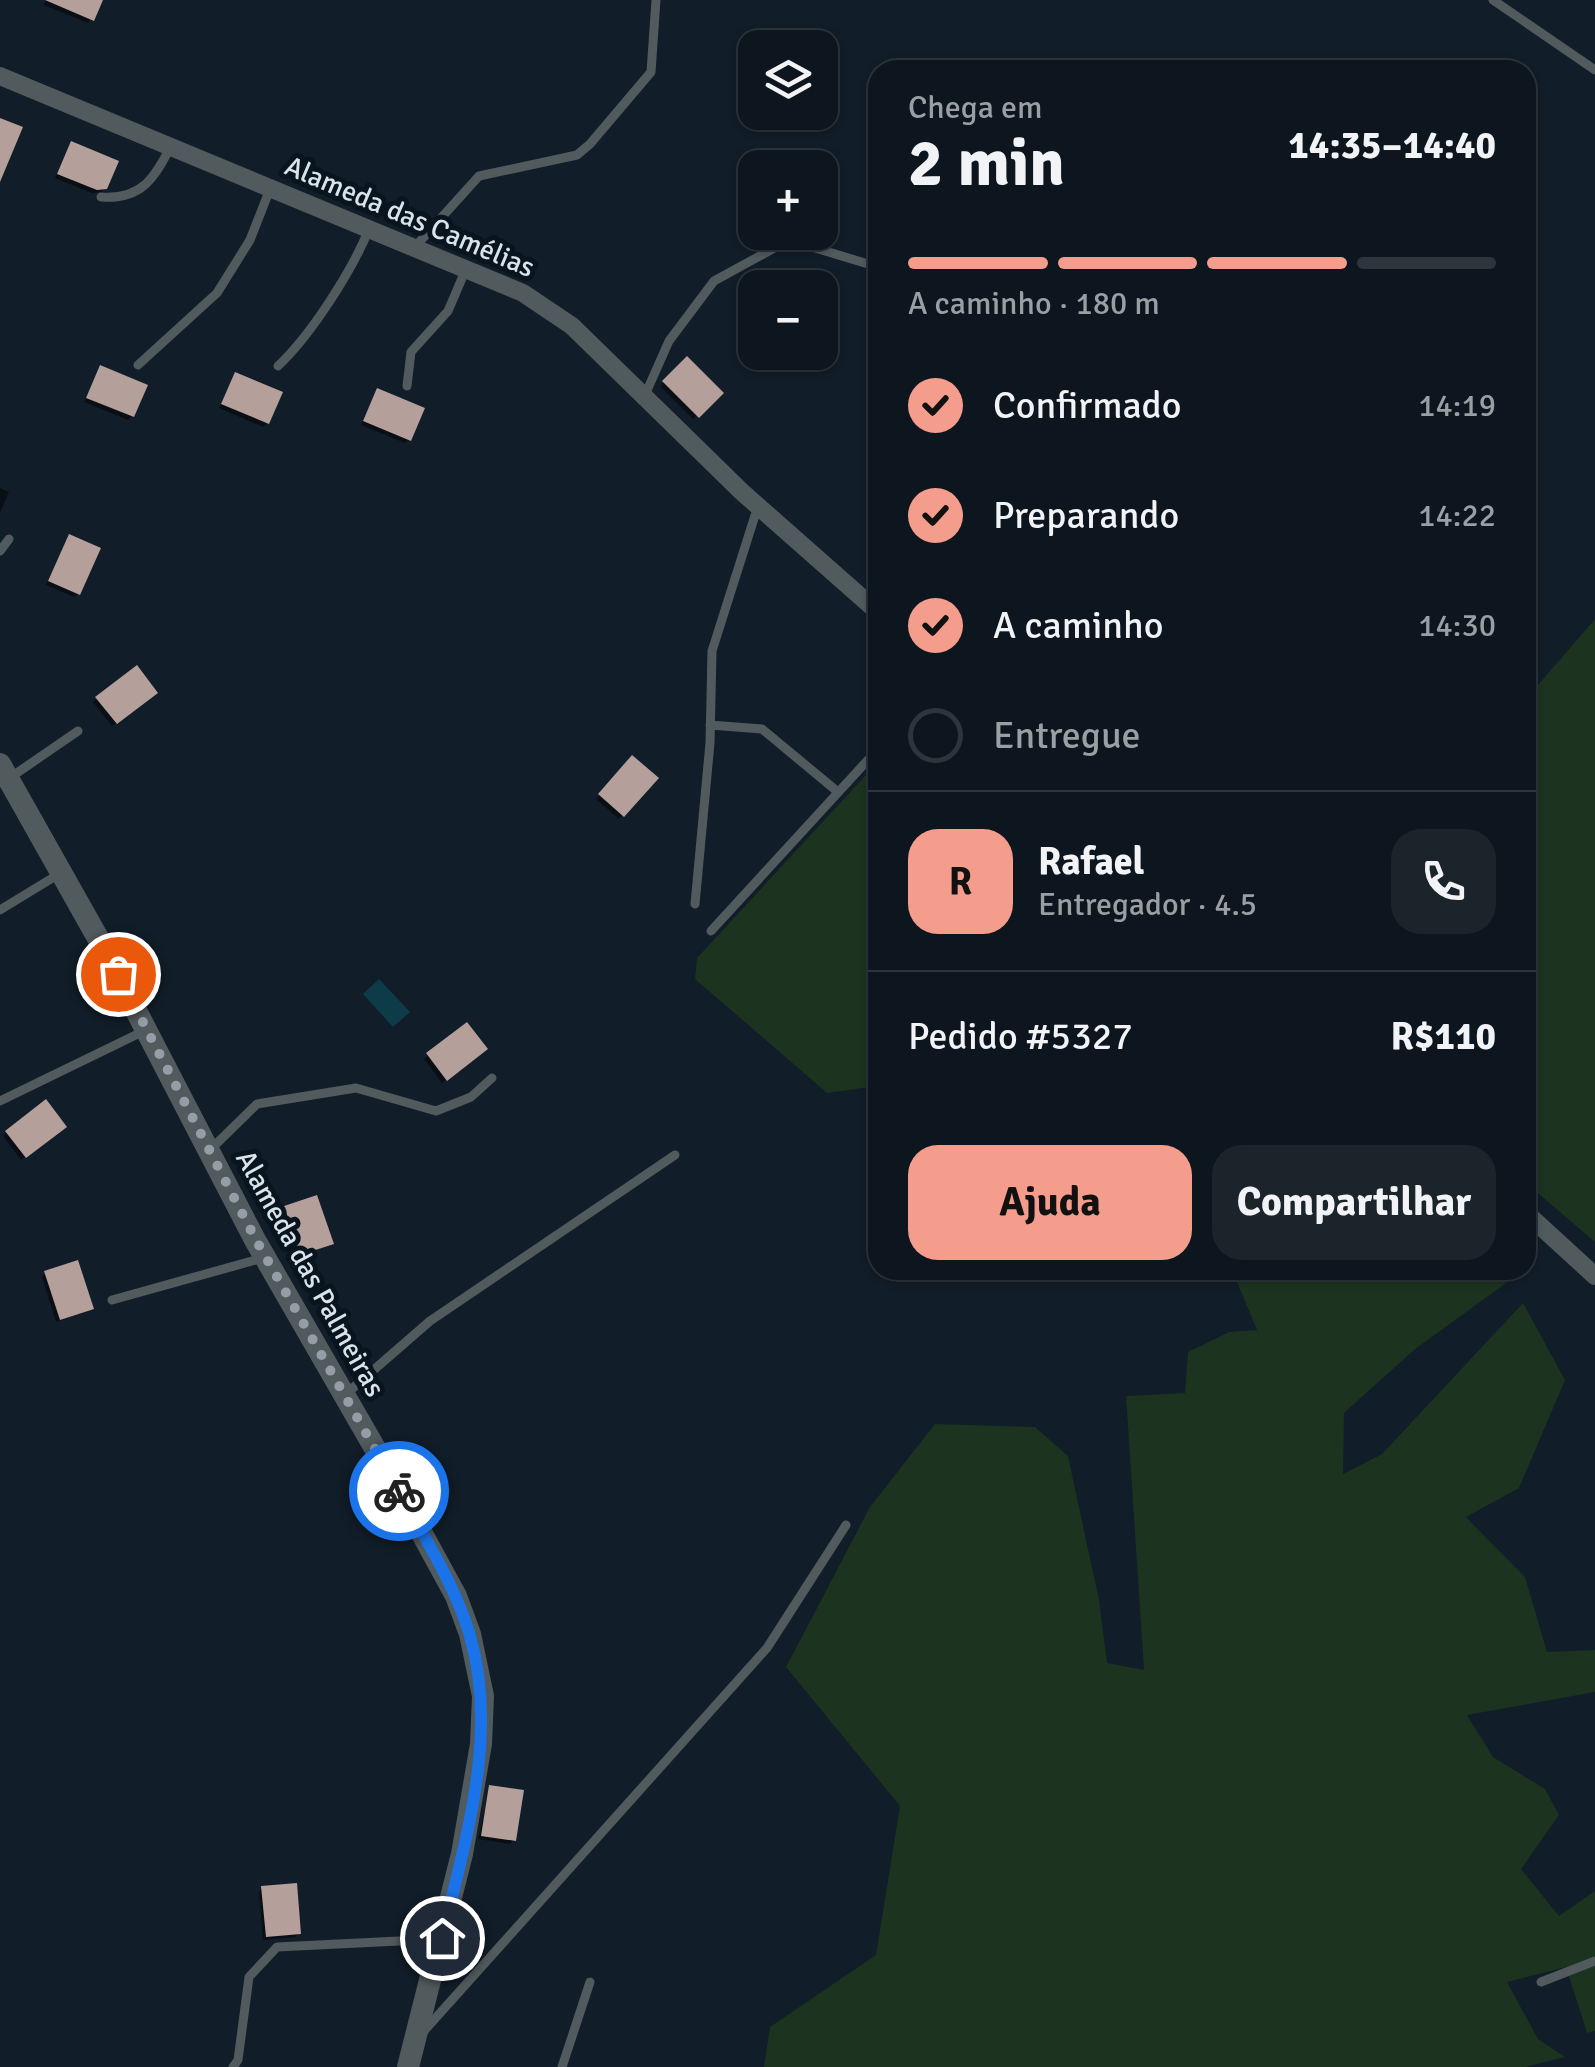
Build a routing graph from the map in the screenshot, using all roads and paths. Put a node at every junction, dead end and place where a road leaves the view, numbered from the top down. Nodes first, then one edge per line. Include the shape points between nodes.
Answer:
1 (656, 0) edge
2 (1493, 0) edge
3 (1595, 70) edge
4 (0, 76) edge
5 (171, 146) junction
6 (272, 186) junction
7 (101, 197) dead end
8 (369, 229) junction
9 (414, 248) junction
10 (868, 264) edge
11 (466, 269) junction
12 (138, 365) dead end
13 (278, 366) dead end
14 (407, 386) dead end
15 (644, 397) junction
16 (758, 506) junction
17 (9, 540) dead end
18 (0, 551) edge
19 (868, 603) edge
20 (710, 725) junction
21 (78, 730) dead end
22 (868, 760) edge
23 (4, 772) edge
24 (838, 792) junction
25 (62, 872) junction
26 (695, 904) dead end
27 (0, 910) edge
28 (710, 932) dead end
29 (146, 1030) junction
30 (492, 1078) dead end
31 (0, 1101) edge
32 (210, 1151) junction
33 (675, 1155) dead end
34 (1536, 1222) edge
35 (266, 1258) junction
36 (1595, 1276) edge
37 (112, 1300) dead end
38 (345, 1396) junction
39 (846, 1525) dead end
40 (442, 1938) junction
41 (1595, 1962) edge
42 (590, 1982) dead end
43 (1541, 1982) dead end
44 (416, 2041) junction
45 (233, 2067) edge
46 (408, 2067) edge
47 (562, 2067) edge

1 - 9 lane via 651,72 590,144 577,155 479,176
2 - 3 lane
4 - 5 street, Alameda das Camélias
5 - 6 street, Alameda das Camélias
5 - 7 lane via 152,183 124,199
6 - 8 street, Alameda das Camélias
6 - 12 lane via 217,294
8 - 9 street, Alameda das Camélias
8 - 13 lane via 354,264
9 - 11 street, Alameda das Camélias
10 - 15 lane via 790,240 714,281 669,341
11 - 14 lane via 448,311 411,352
11 - 15 street, Alameda das Camélias via 550,310
15 - 16 street, Alameda das Camélias
16 - 19 street, Alameda das Camélias
16 - 20 lane via 712,651
17 - 18 lane
20 - 24 lane via 762,728
20 - 26 lane
21 - 23 lane
22 - 24 lane
23 - 25 street, Alameda das Palmeiras
24 - 28 lane
25 - 27 lane
25 - 29 street, Alameda das Palmeiras
29 - 31 lane
29 - 32 street, Alameda das Palmeiras
30 - 32 lane via 471,1098 436,1110 356,1088 256,1104
32 - 35 street, Alameda das Palmeiras
33 - 38 lane via 430,1321
34 - 36 street
35 - 37 lane
35 - 38 street, Alameda das Palmeiras
38 - 40 street, Alameda das Palmeiras via 456,1596 482,1696 482,1744
39 - 44 lane via 767,1648
40 - 44 street, Alameda das Palmeiras
40 - 45 lane via 277,1947 249,1977
41 - 43 lane
42 - 47 lane
44 - 46 street, Alameda das Palmeiras

